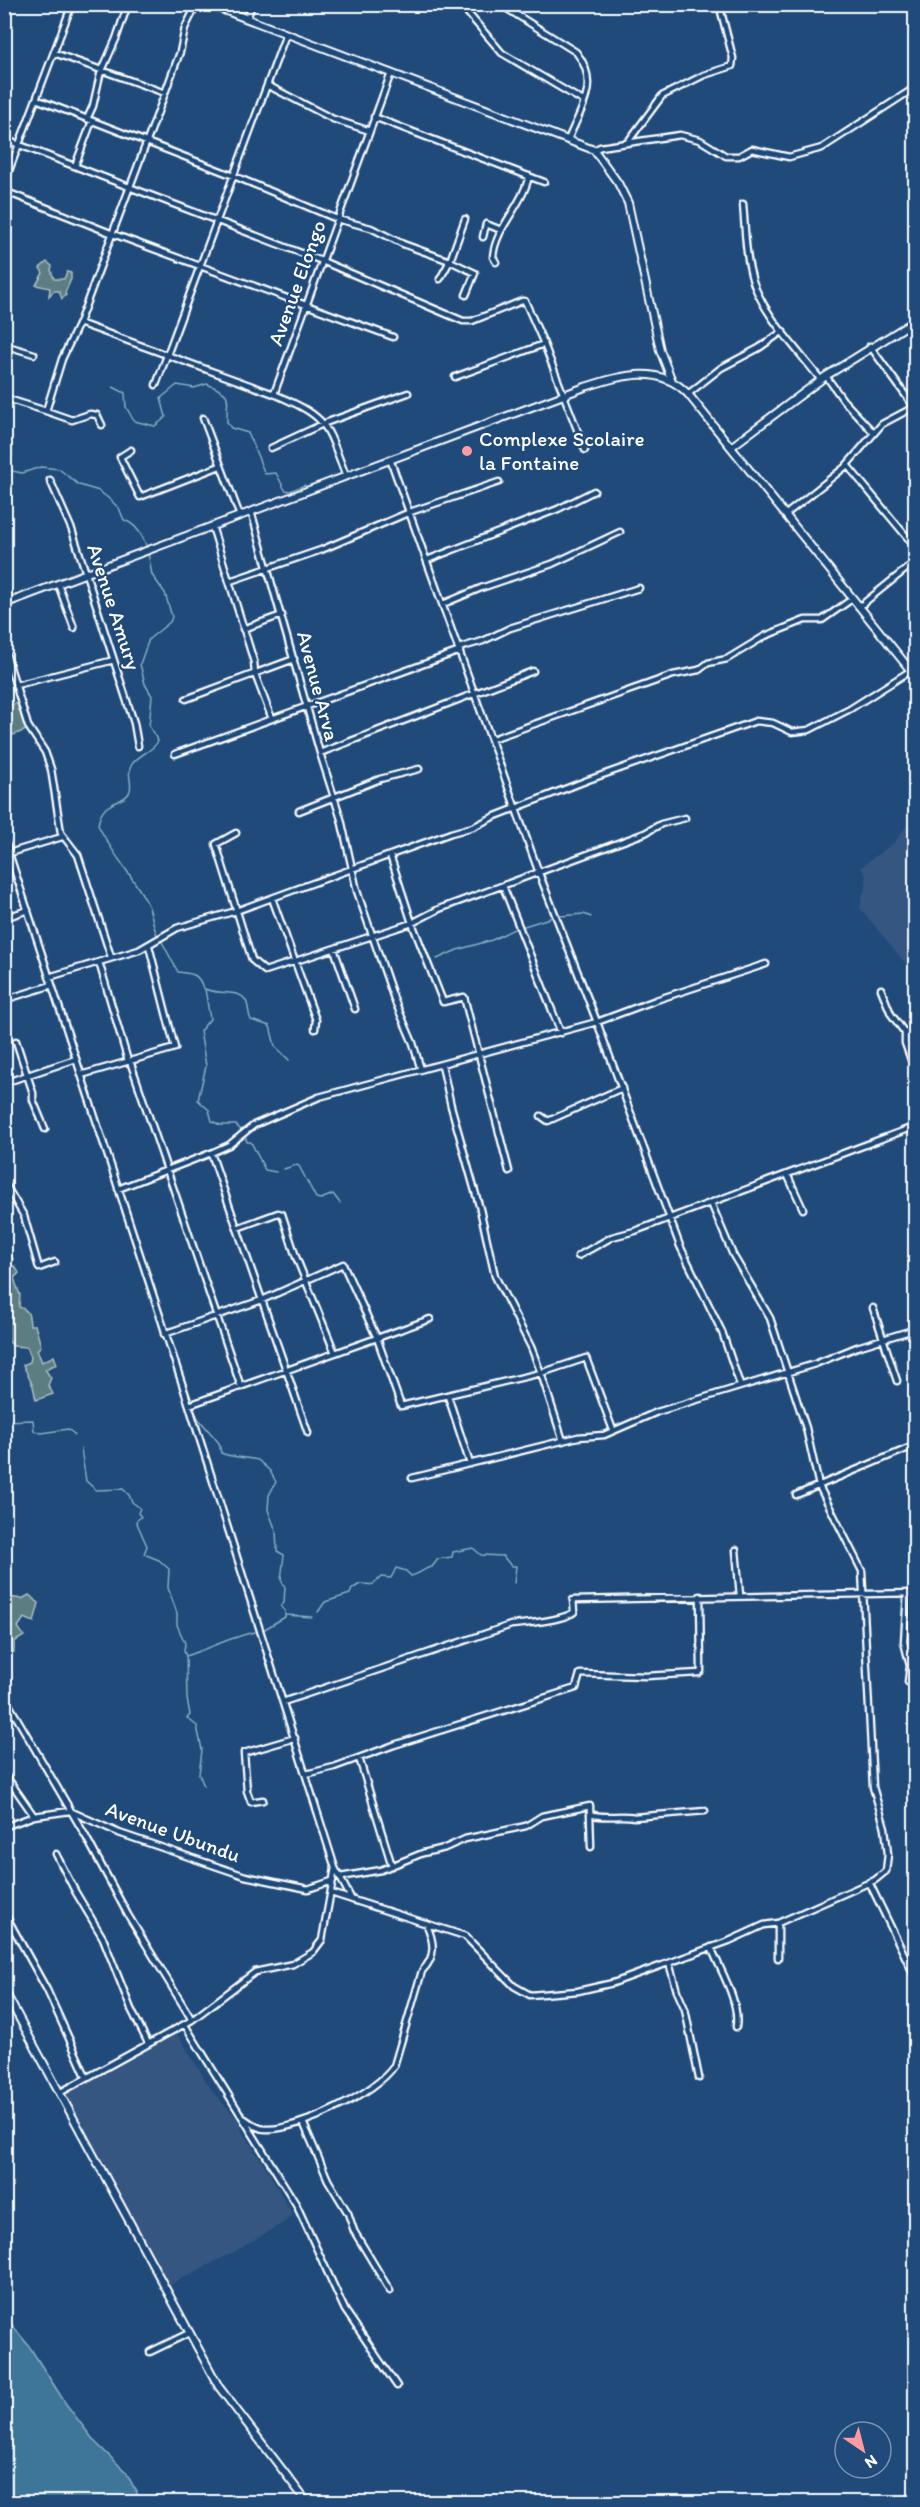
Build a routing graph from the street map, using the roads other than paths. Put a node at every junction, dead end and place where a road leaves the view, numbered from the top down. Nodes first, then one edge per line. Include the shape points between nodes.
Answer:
1 (128, 4) edge
2 (197, 4) edge
3 (208, 4) edge
4 (252, 4) edge
5 (460, 4) edge
6 (719, 4) edge
7 (501, 5) edge
8 (71, 8) dead end
9 (247, 19) junction
10 (286, 34) junction
11 (54, 53) junction
12 (102, 70) junction
13 (390, 73) junction
14 (267, 85) junction
15 (915, 87) edge
16 (165, 93) junction
17 (36, 99) junction
18 (583, 101) junction
19 (374, 117) junction
20 (89, 120) junction
21 (370, 130) junction
22 (4, 139) edge
23 (568, 140) junction
24 (147, 142) junction
25 (627, 143) junction
26 (19, 144) junction
27 (594, 150) junction
28 (75, 166) junction
29 (234, 176) junction
30 (529, 176) junction
31 (544, 182) dead end
32 (4, 184) edge
33 (130, 187) junction
34 (4, 191) edge
35 (743, 204) dead end
36 (337, 219) junction
37 (465, 219) dead end
38 (217, 221) junction
39 (501, 230) junction
40 (113, 234) junction
41 (483, 237) dead end
42 (322, 261) junction
43 (450, 261) junction
44 (496, 262) dead end
45 (201, 266) junction
46 (441, 279) dead end
47 (466, 295) dead end
48 (306, 305) junction
49 (915, 320) edge
50 (79, 323) junction
51 (783, 331) junction
52 (393, 338) dead end
53 (544, 344) junction
54 (4, 345) edge
55 (870, 346) junction
56 (34, 354) dead end
57 (168, 354) junction
58 (455, 377) dead end
59 (823, 378) junction
60 (672, 381) junction
61 (156, 386) dead end
62 (408, 393) dead end
63 (274, 394) junction
64 (564, 394) junction
65 (688, 394) junction
66 (11, 400) dead end
67 (915, 406) edge
68 (46, 411) junction
69 (203, 418) dead end
70 (325, 423) junction
71 (102, 425) dead end
72 (873, 432) junction
73 (731, 447) junction
74 (271, 448) dead end
75 (131, 450) dead end
76 (585, 450) dead end
77 (390, 459) junction
78 (220, 466) junction
79 (848, 466) dead end
80 (346, 476) junction
81 (50, 480) dead end
82 (499, 482) dead end
83 (594, 491) dead end
84 (251, 511) junction
85 (410, 512) junction
86 (785, 515) junction
87 (240, 516) junction
88 (212, 526) junction
89 (620, 532) dead end
90 (915, 548) edge
91 (427, 560) junction
92 (915, 561) edge
93 (268, 568) junction
94 (86, 573) junction
95 (230, 580) junction
96 (58, 584) junction
97 (4, 586) edge
98 (639, 588) dead end
99 (852, 599) junction
100 (8, 603) edge
101 (443, 604) junction
102 (859, 607) junction
103 (282, 615) junction
104 (74, 628) dead end
105 (243, 628) junction
106 (4, 647) edge
107 (460, 649) junction
108 (114, 660) junction
109 (294, 660) junction
110 (533, 671) dead end
111 (910, 671) junction
112 (255, 674) junction
113 (915, 677) edge
114 (16, 685) junction
115 (476, 694) junction
116 (186, 699) dead end
117 (307, 707) junction
118 (272, 719) junction
119 (492, 739) junction
120 (138, 746) dead end
121 (320, 753) junction
122 (175, 754) dead end
123 (419, 769) dead end
124 (334, 798) junction
125 (517, 807) junction
126 (299, 811) dead end
127 (685, 818) dead end
128 (237, 833) dead end
129 (62, 837) junction
130 (4, 838) edge
131 (9, 853) junction
132 (390, 855) junction
133 (351, 869) junction
134 (539, 873) junction
135 (503, 886) junction
136 (272, 898) junction
137 (28, 910) junction
138 (236, 911) junction
139 (4, 918) edge
140 (412, 923) junction
141 (372, 936) junction
142 (149, 946) junction
143 (334, 949) junction
144 (111, 957) junction
145 (99, 962) junction
146 (295, 962) junction
147 (766, 964) dead end
148 (49, 976) junction
149 (52, 985) junction
150 (882, 989) dead end
151 (4, 1000) edge
152 (355, 1009) dead end
153 (597, 1023) junction
154 (315, 1029) dead end
155 (561, 1034) junction
156 (16, 1041) dead end
157 (480, 1055) junction
158 (76, 1059) junction
159 (129, 1061) junction
160 (442, 1065) junction
161 (421, 1070) junction
162 (915, 1074) edge
163 (28, 1075) junction
164 (81, 1075) junction
165 (4, 1083) edge
166 (622, 1088) junction
167 (541, 1116) dead end
168 (915, 1126) edge
169 (45, 1129) dead end
170 (211, 1153) junction
171 (167, 1170) junction
172 (509, 1171) dead end
173 (787, 1174) junction
174 (4, 1182) edge
175 (118, 1189) junction
176 (711, 1203) junction
177 (803, 1209) dead end
178 (671, 1218) junction
179 (237, 1228) junction
180 (578, 1256) dead end
181 (55, 1262) dead end
182 (306, 1281) junction
183 (262, 1300) junction
184 (873, 1308) dead end
185 (217, 1316) junction
186 (430, 1319) dead end
187 (915, 1329) edge
188 (164, 1334) junction
189 (377, 1338) junction
190 (883, 1339) junction
191 (335, 1353) junction
192 (287, 1370) junction
193 (788, 1371) junction
194 (541, 1373) junction
195 (897, 1381) dead end
196 (740, 1385) junction
197 (241, 1387) junction
198 (448, 1396) junction
199 (189, 1405) junction
200 (613, 1430) junction
201 (309, 1433) dead end
202 (563, 1441) junction
203 (915, 1445) edge
204 (471, 1464) junction
205 (412, 1478) dead end
206 (819, 1486) junction
207 (796, 1496) dead end
208 (736, 1550) dead end
209 (907, 1593) junction
210 (915, 1593) edge
211 (863, 1594) junction
212 (700, 1596) junction
213 (740, 1596) junction
214 (908, 1682) dead end
215 (4, 1696) edge
216 (283, 1702) junction
217 (295, 1738) junction
218 (359, 1758) junction
219 (4, 1773) edge
220 (306, 1774) junction
221 (263, 1800) dead end
222 (69, 1811) junction
223 (705, 1811) dead end
224 (590, 1814) junction
225 (34, 1816) junction
226 (4, 1827) edge
227 (591, 1847) dead end
228 (56, 1854) dead end
229 (392, 1866) junction
230 (335, 1868) junction
231 (340, 1877) junction
232 (332, 1881) junction
233 (869, 1882) junction
234 (331, 1893) junction
235 (352, 1900) junction
236 (4, 1912) edge
237 (426, 1923) junction
238 (778, 1923) junction
239 (711, 1947) junction
240 (778, 1958) dead end
241 (669, 1963) junction
242 (915, 1979) edge
243 (4, 1990) edge
244 (192, 2020) junction
245 (185, 2025) junction
246 (736, 2027) dead end
247 (148, 2043) junction
248 (86, 2076) junction
249 (699, 2078) dead end
250 (61, 2092) junction
251 (242, 2118) junction
252 (303, 2121) junction
253 (390, 2291) dead end
254 (189, 2333) junction
255 (150, 2352) dead end
256 (397, 2386) dead end
257 (307, 2502) edge

1 - 12 street
2 - 16 street via 185,28
3 - 9 street
4 - 9 street
5 - 18 street via 502,53
6 - 25 street via 732,66 662,96
7 - 18 street via 576,52 589,77
8 - 11 street
9 - 10 street
10 - 13 street
10 - 14 street
11 - 12 street
11 - 17 street
12 - 16 street
12 - 20 street
13 - 19 street, Avenue Elongo
13 - 23 street
14 - 21 street via 333,119
14 - 29 street
15 - 25 street via 822,147 789,157 752,149 739,156 725,156 700,140 682,136
16 - 24 street
17 - 20 street
17 - 26 street
18 - 23 street
19 - 21 street, Avenue Elongo
19 - 30 street
20 - 24 street
20 - 28 street
21 - 36 street, Avenue Elongo
22 - 26 street
23 - 27 street
24 - 29 street
24 - 33 street
25 - 27 street
26 - 28 street
26 - 32 street
27 - 60 street via 628,203 660,350
28 - 33 street
29 - 36 street
29 - 38 street
30 - 31 street
30 - 39 street
33 - 38 street
33 - 40 street
34 - 40 street
35 - 51 street via 750,272 765,306
36 - 42 street, Avenue Elongo
36 - 43 street via 371,228
37 - 43 street
38 - 42 street
38 - 45 street
39 - 41 street via 486,224
39 - 44 street via 493,252
40 - 45 street
40 - 50 street
42 - 48 street, Avenue Elongo
42 - 53 street via 463,321 525,301
43 - 46 street
43 - 47 street via 475,273
45 - 48 street
45 - 57 street
48 - 52 street
48 - 63 street, Avenue Elongo
49 - 55 street
50 - 57 street
50 - 68 street via 62,358
51 - 59 street
51 - 65 street via 721,368
53 - 58 street
53 - 64 street
54 - 56 street
55 - 59 street
55 - 67 street
57 - 61 street
57 - 63 street
59 - 72 street
59 - 73 street
60 - 64 street via 627,374
60 - 65 street
62 - 70 street
63 - 70 street via 306,408
64 - 76 street
64 - 77 street
65 - 73 street
66 - 68 street
67 - 72 street
68 - 71 street via 72,420 97,415
69 - 78 street
70 - 74 street
70 - 80 street
72 - 86 street via 845,467
73 - 86 street
75 - 78 street via 120,457 140,497
77 - 80 street
77 - 85 street
78 - 87 street
79 - 90 street
80 - 84 street
81 - 94 street, Avenue Amury
82 - 85 street
83 - 91 street
84 - 87 street
84 - 93 street, Avenue Arva
85 - 91 street
85 - 93 street
86 - 99 street
87 - 88 street
88 - 94 street
88 - 95 street
89 - 101 street via 552,564
91 - 101 street
92 - 102 street
93 - 95 street
93 - 103 street, Avenue Arva
94 - 96 street
94 - 108 street, Avenue Amury
95 - 105 street
96 - 100 street
96 - 104 street
97 - 100 street
98 - 107 street via 510,628
99 - 102 street
99 - 119 street via 822,620 805,620 765,636 700,670 673,675
101 - 107 street
102 - 111 street
103 - 105 street
103 - 109 street, Avenue Arva
105 - 112 street
106 - 114 street
107 - 115 street
107 - 117 street
108 - 114 street
108 - 120 street, Avenue Amury
109 - 112 street
109 - 117 street, Avenue Arva
110 - 115 street
111 - 113 street
111 - 125 street via 809,730 792,732 773,723 756,721
112 - 116 street
112 - 118 street
114 - 129 street via 28,726 43,747 51,769
115 - 119 street
115 - 121 street
117 - 118 street
117 - 121 street, Avenue Arva
118 - 122 street
119 - 125 street
121 - 124 street, Avenue Arva
123 - 124 street via 380,779
124 - 126 street
124 - 133 street, Avenue Arva
125 - 132 street via 473,827
125 - 134 street
127 - 134 street
128 - 138 street via 216,844
129 - 131 street
129 - 144 street via 78,855
130 - 131 street
131 - 137 street
132 - 133 street
132 - 140 street
133 - 136 street
133 - 141 street, Avenue Arva
134 - 135 street
134 - 153 street
135 - 140 street
135 - 155 street
136 - 138 street
136 - 146 street
137 - 139 street
137 - 148 street
138 - 142 street via 185,925
138 - 146 street via 252,960 265,971
140 - 141 street
140 - 157 street via 443,1002 464,997
141 - 143 street
141 - 161 street, Avenue Arva
142 - 144 street
142 - 159 street via 175,1047
143 - 146 street
143 - 152 street
144 - 145 street
145 - 148 street
145 - 159 street
146 - 154 street via 316,1020
147 - 153 street
148 - 149 street
149 - 151 street
149 - 158 street
150 - 162 street via 891,1014 905,1033
153 - 155 street
153 - 166 street
155 - 157 street
156 - 163 street
157 - 160 street
157 - 172 street
158 - 163 street
158 - 164 street
159 - 164 street
159 - 171 street
160 - 161 street
160 - 194 street via 495,1276
161 - 170 street via 319,1097 254,1125
163 - 165 street
163 - 169 street
164 - 175 street
166 - 167 street via 548,1121
166 - 178 street
168 - 173 street
170 - 171 street
170 - 179 street
171 - 175 street
171 - 185 street
173 - 176 street
173 - 177 street
174 - 181 street via 24,1216 39,1268
175 - 188 street
176 - 178 street
176 - 193 street via 733,1255 770,1318
178 - 180 street via 612,1237
178 - 196 street via 680,1246 722,1332
179 - 182 street via 282,1214
179 - 183 street
182 - 183 street
182 - 189 street via 343,1264
182 - 191 street
183 - 185 street
183 - 192 street
184 - 190 street
185 - 188 street
185 - 197 street
186 - 189 street
187 - 190 street
188 - 199 street
189 - 191 street
189 - 198 street via 401,1406
190 - 193 street
190 - 195 street
191 - 192 street
192 - 197 street
192 - 201 street
193 - 196 street
193 - 206 street
194 - 198 street
194 - 200 street via 586,1358
194 - 202 street
196 - 200 street
197 - 199 street
198 - 204 street
199 - 216 street
200 - 202 street via 602,1436
202 - 204 street
203 - 206 street
204 - 205 street
206 - 207 street
206 - 211 street via 862,1570
208 - 213 street
209 - 210 street
209 - 211 street
209 - 214 street via 904,1642 910,1666
211 - 213 street
211 - 233 street via 873,1787 888,1854 886,1872
212 - 213 street
212 - 216 street via 573,1600 574,1612 567,1618 509,1626
212 - 218 street via 699,1673 580,1674 576,1688
215 - 222 street
216 - 217 street
217 - 220 street
217 - 221 street via 244,1753 251,1802
218 - 220 street
218 - 229 street
219 - 225 street
220 - 230 street
222 - 225 street
222 - 232 street, Avenue Ubundu via 119,1833 245,1876 308,1889
222 - 244 street
223 - 224 street via 634,1817
224 - 227 street
224 - 229 street via 590,1806 542,1816 526,1826 465,1839
225 - 226 street
228 - 247 street via 104,1938
229 - 231 street
230 - 231 street
230 - 232 street
231 - 235 street
232 - 234 street
233 - 238 street
233 - 242 street
234 - 235 street
234 - 244 street via 322,1940 313,1952 293,1964 255,1972
235 - 237 street
236 - 248 street via 47,1990
237 - 241 street via 469,1939 514,1986 530,1995 602,1986
237 - 252 street via 433,1952 422,1971 389,2075 345,2104
238 - 239 street
238 - 240 street
239 - 241 street
239 - 246 street via 735,2007
241 - 249 street via 685,2009
243 - 250 street
244 - 245 street
245 - 247 street
245 - 251 street
247 - 248 street
248 - 250 street
250 - 254 street
251 - 252 street via 266,2129
251 - 256 street via 296,2204 345,2310
252 - 253 street via 354,2231
254 - 255 street
254 - 257 street via 219,2387

